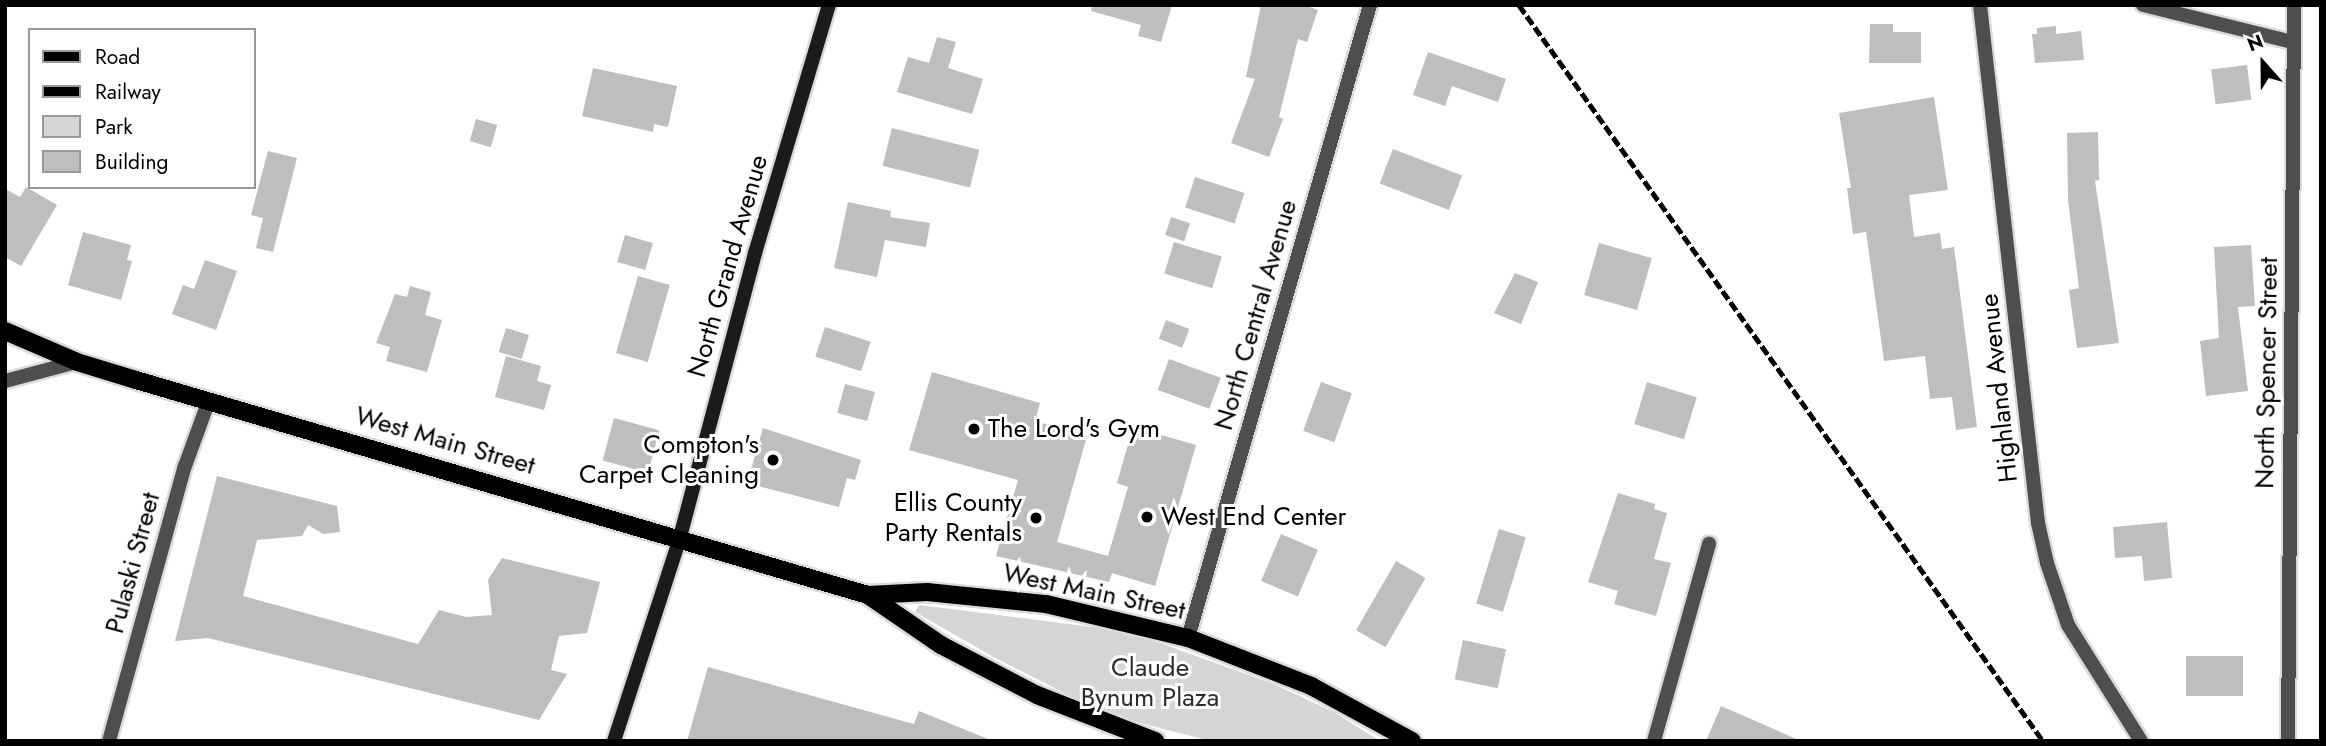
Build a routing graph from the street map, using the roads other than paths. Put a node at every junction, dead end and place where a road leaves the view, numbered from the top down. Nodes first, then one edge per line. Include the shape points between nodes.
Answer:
1 (829, 5) edge
2 (1370, 5) edge
3 (1980, 5) edge
4 (2143, 5) edge
5 (2294, 5) edge
6 (2293, 42) junction
7 (5, 331) edge
8 (77, 362) junction
9 (5, 381) edge
10 (209, 400) junction
11 (679, 541) junction
12 (1709, 544) dead end
13 (868, 595) junction
14 (1188, 638) junction
15 (1150, 740) edge
16 (108, 741) edge
17 (614, 741) edge
18 (1412, 741) edge
19 (1654, 741) edge
20 (2141, 741) edge
21 (2288, 741) edge

1 - 11 main road, North Grand Avenue via 755,253
2 - 14 street, North Central Avenue
3 - 20 street, Highland Avenue via 2044,549 2068,625
4 - 6 street
5 - 6 street, North Spencer Street
6 - 21 street, North Spencer Street
7 - 8 main road, West Main Street
8 - 9 street
8 - 10 main road, West Main Street
10 - 11 main road, West Main Street
10 - 16 street, Pulaski Street via 185,466
11 - 13 main road, West Main Street
11 - 17 main road, North Grand Avenue
12 - 19 street
13 - 14 main road, West Main Street via 927,592 1046,604
13 - 15 main road, West Main Street via 940,645 1037,695
14 - 18 main road, West Main Street via 1311,686

